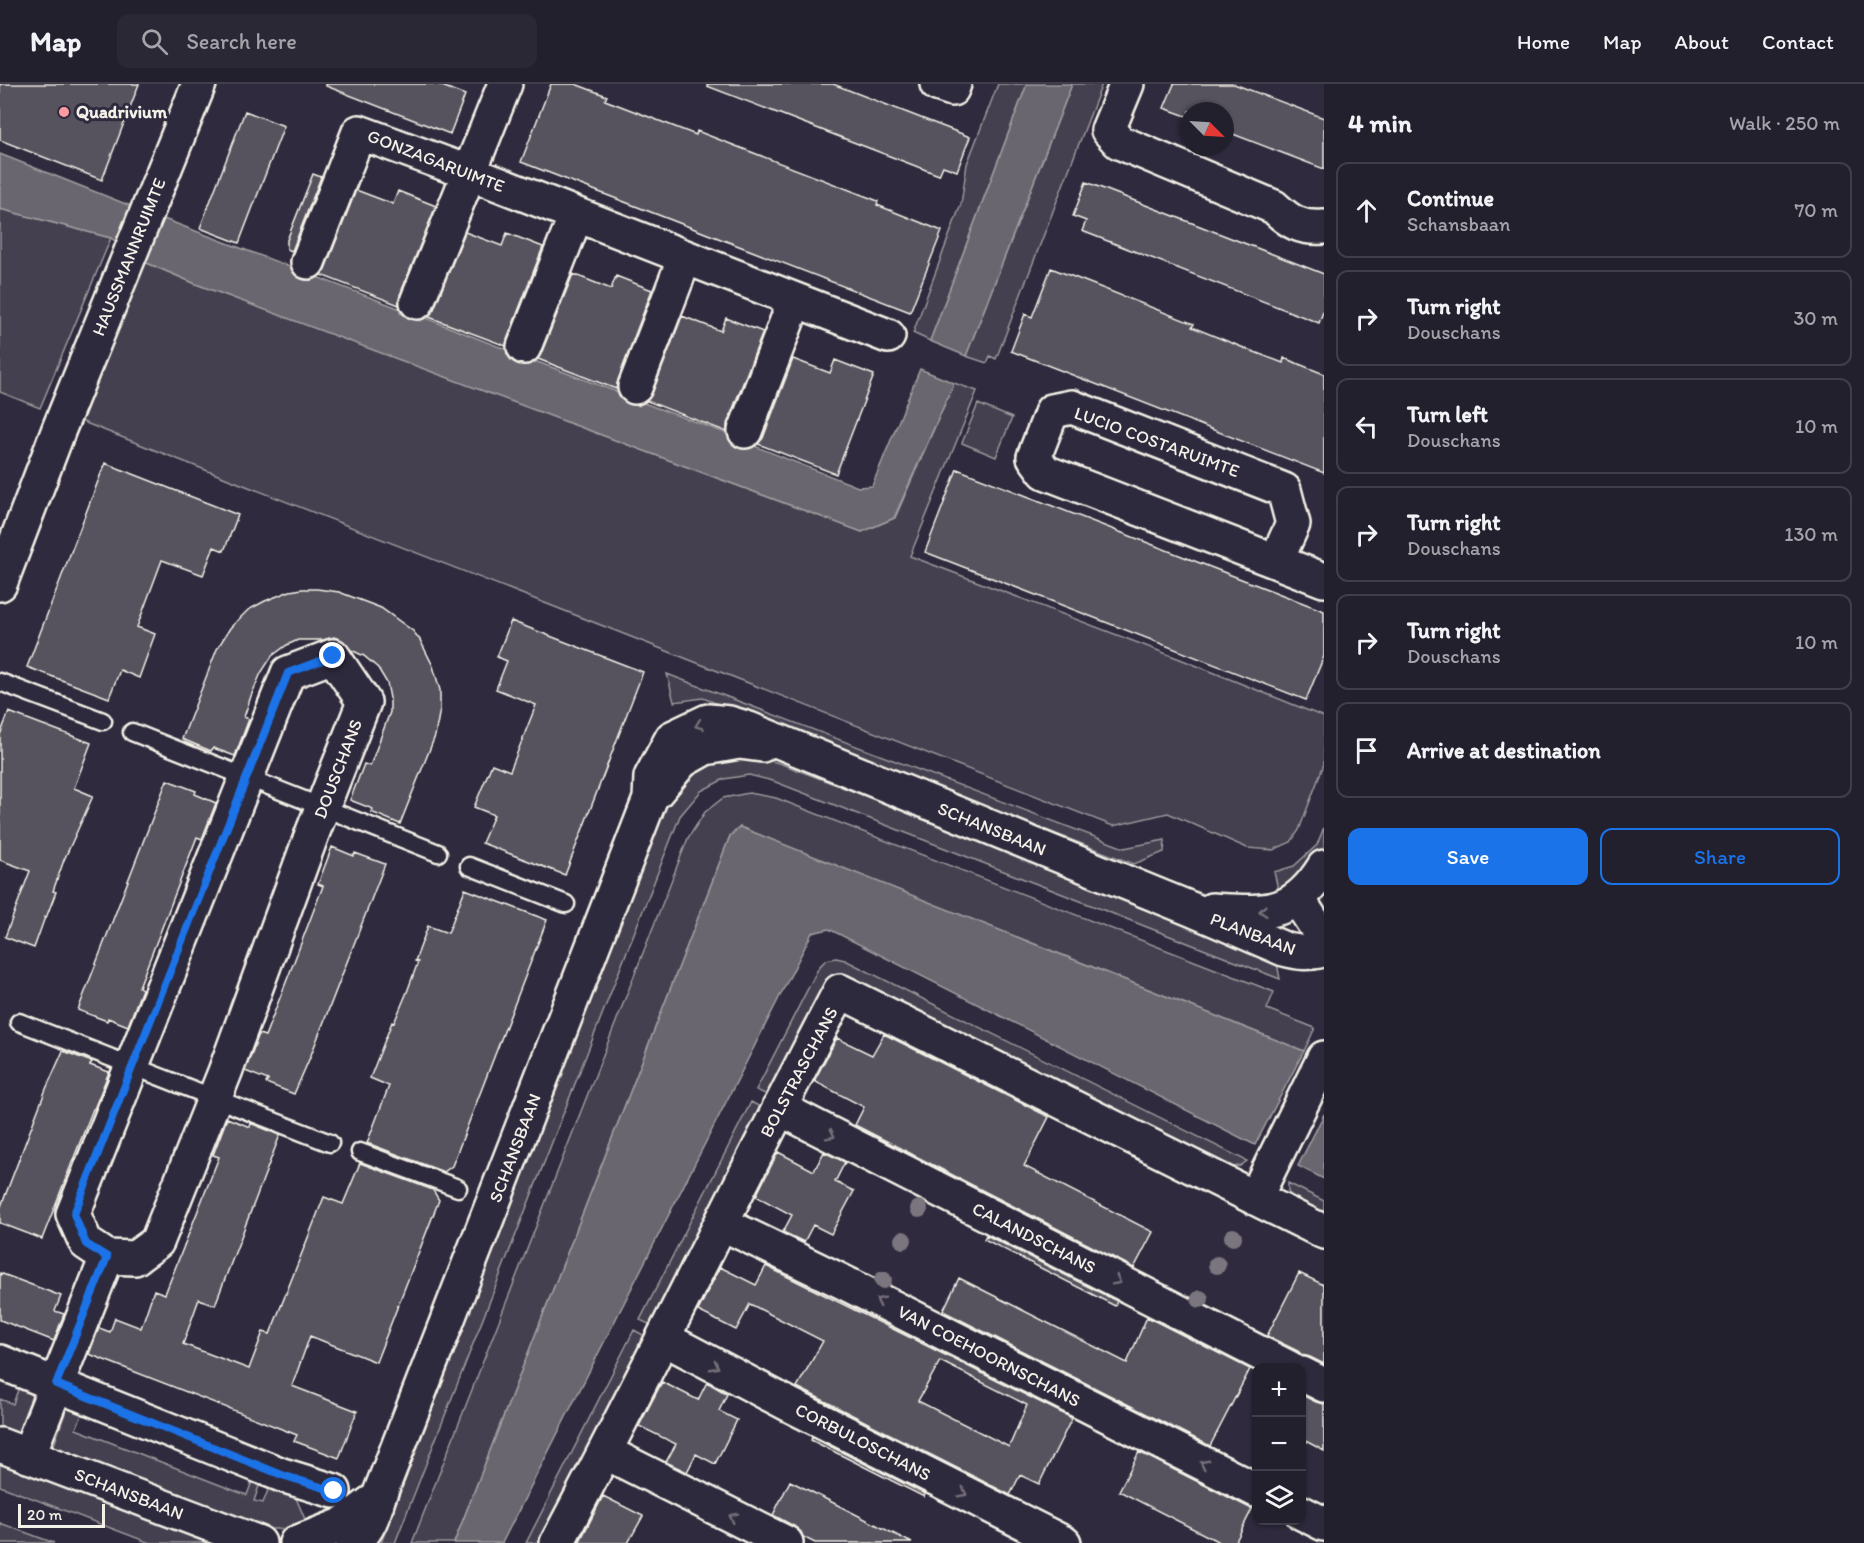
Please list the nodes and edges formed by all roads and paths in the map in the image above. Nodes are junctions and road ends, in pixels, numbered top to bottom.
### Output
1 (200, 84) edge
2 (505, 84) edge
3 (937, 84) edge
4 (954, 84) edge
5 (1127, 84) edge
6 (470, 173) junction
7 (576, 215) junction
8 (1324, 227) edge
9 (685, 257) junction
10 (308, 262) dead end
11 (795, 300) junction
12 (417, 302) dead end
13 (888, 336) dead end
14 (524, 347) dead end
15 (635, 387) dead end
16 (745, 431) dead end
17 (1276, 561) junction
18 (1324, 580) edge
19 (0, 584) edge
20 (0, 682) edge
21 (104, 721) dead end
22 (132, 732) dead end
23 (248, 777) junction
24 (323, 808) junction
25 (438, 853) dead end
26 (469, 866) dead end
27 (1324, 867) edge
28 (1298, 899) junction
29 (566, 904) dead end
30 (1191, 909) junction
31 (1324, 939) edge
32 (1324, 950) edge
33 (19, 1022) dead end
34 (1324, 1059) edge
35 (133, 1066) junction
36 (214, 1098) junction
37 (779, 1108) junction
38 (330, 1143) dead end
39 (360, 1152) dead end
40 (458, 1188) dead end
41 (1256, 1198) junction
42 (721, 1223) junction
43 (1324, 1233) edge
44 (107, 1257) junction
45 (663, 1338) junction
46 (0, 1362) edge
47 (1279, 1363) edge
48 (1306, 1376) edge
49 (56, 1384) junction
50 (1324, 1385) edge
51 (14, 1451) edge
52 (605, 1452) junction
53 (1252, 1487) edge
54 (334, 1491) dead end
55 (379, 1496) junction
56 (1306, 1515) edge
57 (1324, 1524) edge
58 (259, 1543) edge
59 (296, 1543) edge
60 (353, 1543) edge
61 (557, 1543) edge
62 (786, 1543) edge
63 (1064, 1543) edge

1 - 19 street, HAUSSMANNRUIMTE
2 - 6 street
3 - 4 street
5 - 8 street
6 - 7 street, GONZAGARUIMTE
6 - 10 street, GONZAGARUIMTE
6 - 12 street
7 - 9 street, GONZAGARUIMTE
7 - 14 street
9 - 11 street, GONZAGARUIMTE
9 - 15 street
11 - 13 street, GONZAGARUIMTE
11 - 16 street
17 - 17 street, LUCIO COSTARUIMTE
17 - 18 street, LUCIO COSTARUIMTE
20 - 21 lane
22 - 23 lane
23 - 24 lane
23 - 24 street, DOUSCHANS
23 - 35 street, DOUSCHANS
24 - 25 lane
24 - 36 street, DOUSCHANS
26 - 29 lane
27 - 28 street, PLANBAAN
28 -> 30 street, PLANBAAN
28 - 31 street
30 - 32 street, PLANBAAN
30 - 55 street, SCHANSBAAN
33 - 35 lane
34 - 41 street
35 - 36 lane
35 - 44 street, DOUSCHANS
36 - 38 lane
36 - 44 street, DOUSCHANS
37 - 41 street, BOLSTRASCHANS
37 - 42 street, BOLSTRASCHANS
37 -> 47 street, CALANDSCHANS
39 - 40 lane
41 - 43 street
42 - 45 street, BOLSTRASCHANS
53 -> 42 street, VAN COEHOORNSCHANS
44 - 49 street
45 - 52 street, BOLSTRASCHANS
45 -> 63 street, CORBULOSCHANS
46 - 49 street
48 - 50 street
49 - 51 street
49 - 54 street
51 - 58 street, SCHANSBAAN
52 - 61 street, BOLSTRASCHANS
62 -> 52 street
55 - 59 street
55 - 60 street, SCHANSBAAN
56 - 57 street

